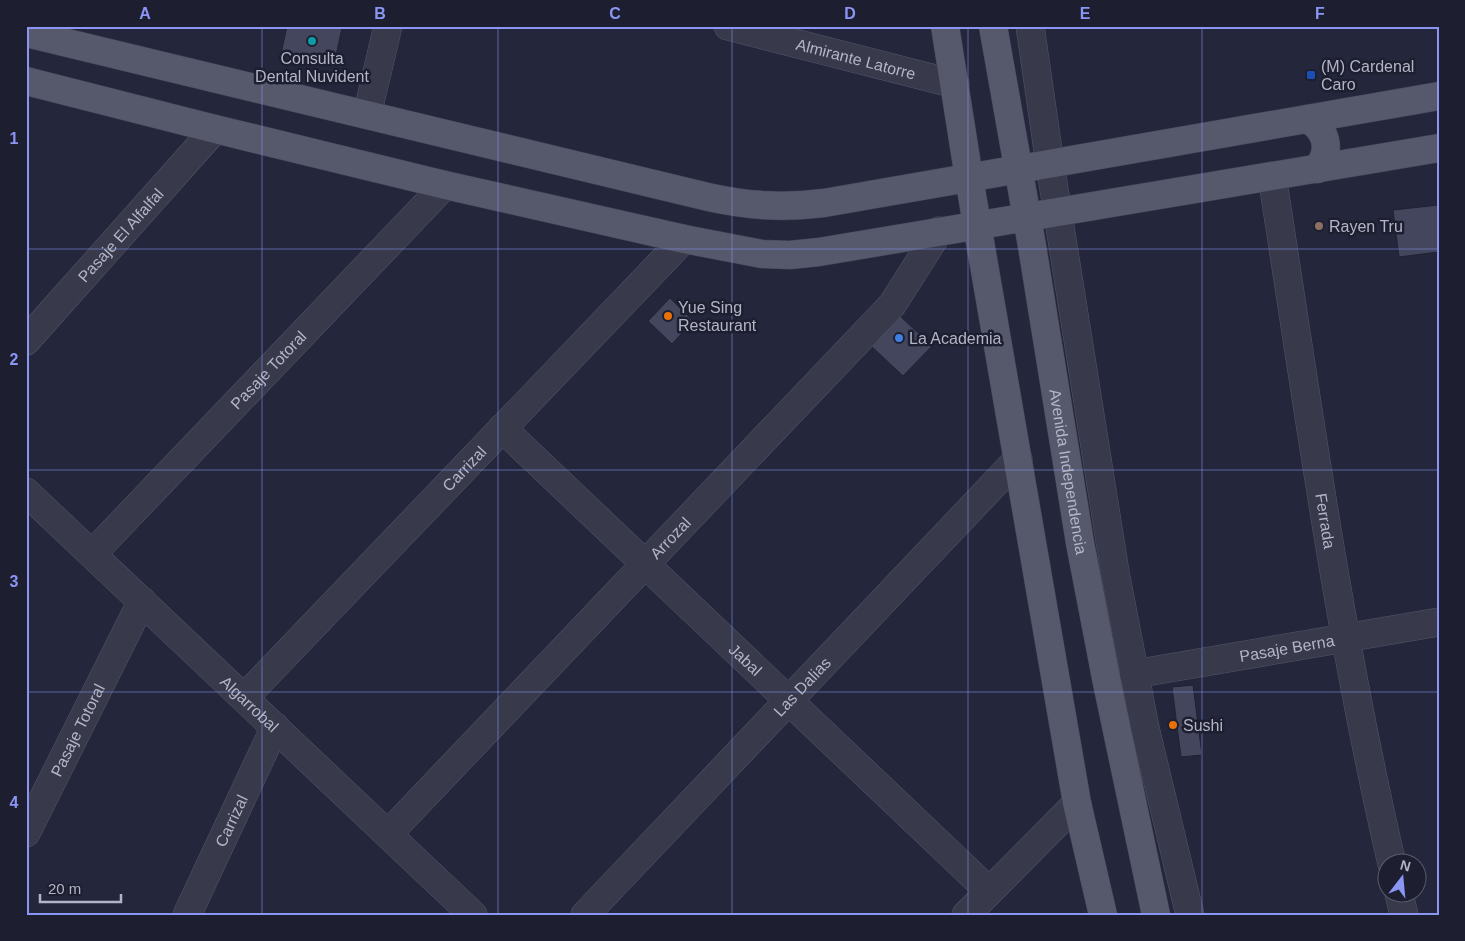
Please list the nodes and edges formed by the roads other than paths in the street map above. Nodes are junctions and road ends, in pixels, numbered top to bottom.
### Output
1 (388, 26) edge
2 (728, 26) edge
3 (945, 26) edge
4 (993, 26) edge
5 (1030, 26) edge
6 (26, 33) edge
7 (26, 81) edge
8 (955, 84) junction
9 (1439, 96) edge
10 (367, 115) junction
11 (1308, 119) junction
12 (215, 129) junction
13 (1439, 148) edge
14 (1050, 164) junction
15 (1317, 169) junction
16 (1018, 170) junction
17 (1272, 176) junction
18 (969, 178) junction
19 (445, 185) junction
20 (1058, 212) junction
21 (1027, 217) junction
22 (978, 225) junction
23 (939, 231) junction
24 (684, 239) junction
25 (26, 341) edge
26 (502, 428) junction
27 (1018, 459) junction
28 (26, 492) edge
29 (92, 554) junction
30 (645, 564) junction
31 (142, 601) junction
32 (1439, 622) edge
33 (1345, 638) junction
34 (1134, 674) junction
35 (244, 698) junction
36 (788, 701) junction
37 (275, 727) junction
38 (1077, 803) junction
39 (26, 833) edge
40 (388, 834) junction
41 (1390, 854) edge
42 (989, 892) junction
43 (187, 915) edge
44 (473, 915) edge
45 (585, 915) edge
46 (966, 915) edge
47 (1103, 915) edge
48 (1156, 915) edge
49 (1190, 915) edge

1 - 10 street
2 - 8 street, Almirante Latorre
3 - 8 main road
4 - 16 main road, Avenida Independencia
5 - 14 street, Avenida Independencia
6 - 10 main road
7 - 12 main road
8 - 18 main road
9 - 11 main road
10 - 18 main road
11 - 14 main road
11 - 15 main road
12 - 19 main road
12 - 25 street, Pasaje El Alfalfal
13 - 15 main road
14 - 16 main road
14 - 20 street, Avenida Independencia
15 - 17 main road
16 - 18 main road
16 - 21 main road, Avenida Independencia
17 - 20 main road
17 - 33 street, Ferrada
18 - 22 main road
19 - 24 main road
19 - 29 street, Pasaje Totoral
20 - 21 main road
20 - 34 street, Avenida Independencia
21 - 22 main road
21 - 48 main road, Avenida Independencia
22 - 23 main road
22 - 27 main road
23 - 24 main road
23 - 30 street, Arrozal
24 - 26 street, Carrizal
26 - 30 street, Jabal
26 - 35 street, Carrizal
27 - 36 street, Las Dalias
27 - 38 main road
28 - 29 street, Algarrobal
29 - 31 street, Algarrobal
30 - 36 street, Jabal
30 - 40 street, Arrozal
31 - 35 street, Algarrobal
31 - 39 street, Pasaje Totoral
32 - 33 street, Pasaje Berna
33 - 34 street, Pasaje Berna
33 - 41 street, Ferrada
34 - 49 street, Avenida Independencia
35 - 37 street, Algarrobal
36 - 42 street, Jabal
36 - 45 street, Las Dalias
37 - 40 street, Algarrobal
37 - 43 street, Carrizal
38 - 42 street
38 - 47 main road
40 - 44 street, Algarrobal
42 - 46 street

